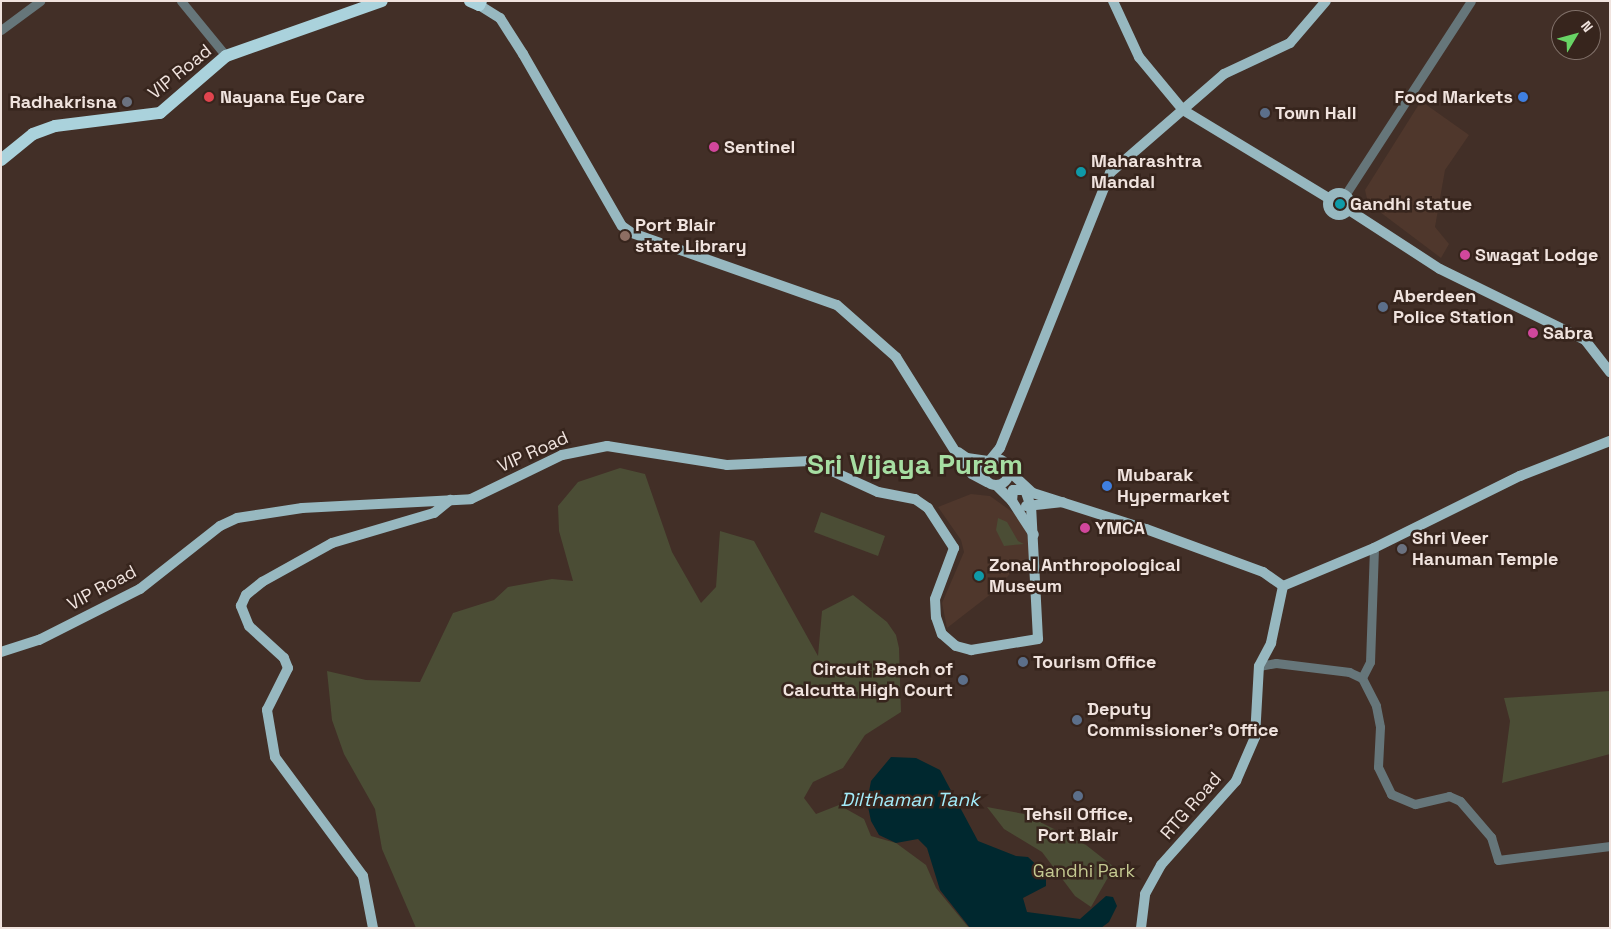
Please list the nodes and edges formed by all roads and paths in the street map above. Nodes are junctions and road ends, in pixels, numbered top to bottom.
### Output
1 (40, 1) edge
2 (181, 1) edge
3 (382, 1) edge
4 (1113, 1) edge
5 (1326, 1) edge
6 (1471, 1) edge
7 (477, 2) edge
8 (1, 30) edge
9 (226, 56) junction
10 (1183, 110) junction
11 (1, 160) edge
12 (1345, 195) junction
13 (1330, 199) junction
14 (1349, 210) junction
15 (1610, 372) edge
16 (1005, 436) junction
17 (1609, 440) edge
18 (955, 450) junction
19 (990, 460) junction
20 (1009, 469) junction
21 (991, 484) junction
22 (1025, 490) junction
23 (450, 500) junction
24 (1012, 501) junction
25 (1064, 502) junction
26 (1031, 507) junction
27 (1035, 538) junction
28 (1374, 548) junction
29 (1283, 586) junction
30 (1, 652) edge
31 (1259, 666) junction
32 (1362, 678) junction
33 (1610, 846) edge
34 (373, 928) edge
35 (1141, 928) edge

1 - 8 street
2 - 9 street
3 - 9 highway, VIP Road
4 - 10 main road
5 - 10 main road
6 - 12 street
7 - 18 main road
9 - 11 highway, VIP Road
10 - 13 main road
10 - 16 main road
12 - 13 main road
12 - 14 main road
13 - 14 main road
14 - 15 main road
16 - 19 main road
16 - 20 main road
17 - 28 main road
18 - 19 main road
18 - 21 main road
19 - 20 main road
19 - 21 main road
20 - 21 main road
20 - 22 main road
21 - 24 main road
22 - 24 main road
22 - 25 main road
22 - 26 main road
23 - 27 main road, VIP Road
23 - 30 main road, VIP Road
23 - 34 main road
24 - 26 main road
24 - 27 main road
25 - 26 main road
25 - 29 main road
26 - 27 main road
28 - 29 main road
28 - 32 street
29 - 31 main road, RTG Road
31 - 32 street
31 - 35 main road, RTG Road
32 - 33 street

